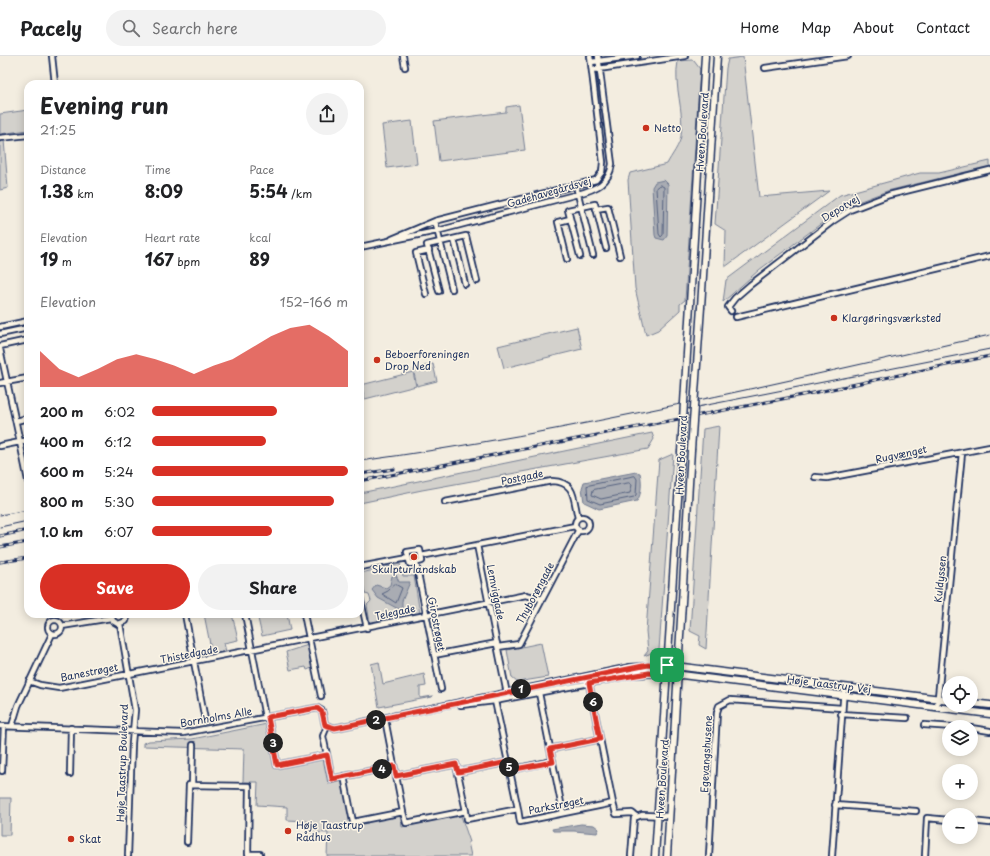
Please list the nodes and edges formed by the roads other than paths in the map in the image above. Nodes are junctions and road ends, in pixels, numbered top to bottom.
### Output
1 (52, 56) edge
2 (403, 56) edge
3 (590, 56) edge
4 (637, 56) edge
5 (684, 56) edge
6 (705, 56) edge
7 (717, 56) edge
8 (844, 56) edge
9 (598, 59) edge
10 (591, 62) junction
11 (405, 67) dead end
12 (765, 68) dead end
13 (600, 69) junction
14 (592, 70) junction
15 (55, 80) edge
16 (24, 135) edge
17 (0, 138) edge
18 (990, 170) edge
19 (576, 186) junction
20 (578, 194) junction
21 (581, 207) junction
22 (596, 209) junction
23 (570, 219) junction
24 (436, 222) junction
25 (437, 231) junction
26 (454, 238) junction
27 (440, 242) junction
28 (377, 244) junction
29 (364, 246) edge
30 (606, 248) dead end
31 (429, 250) junction
32 (593, 255) dead end
33 (580, 256) dead end
34 (620, 256) dead end
35 (990, 256) edge
36 (567, 259) dead end
37 (477, 281) dead end
38 (465, 284) dead end
39 (452, 289) dead end
40 (439, 291) dead end
41 (426, 294) dead end
42 (731, 311) dead end
43 (736, 317) dead end
44 (24, 322) edge
45 (0, 328) edge
46 (24, 329) edge
47 (0, 334) edge
48 (24, 341) edge
49 (0, 348) edge
50 (24, 379) edge
51 (8, 382) junction
52 (0, 383) edge
53 (24, 419) edge
54 (16, 420) junction
55 (24, 441) edge
56 (20, 442) junction
57 (0, 446) edge
58 (990, 447) edge
59 (962, 453) junction
60 (24, 462) edge
61 (815, 478) dead end
62 (445, 502) dead end
63 (578, 518) junction
64 (575, 526) junction
65 (578, 531) junction
66 (477, 545) junction
67 (421, 556) junction
68 (408, 558) junction
69 (416, 563) junction
70 (364, 566) edge
71 (542, 599) junction
72 (489, 603) junction
73 (364, 615) edge
74 (426, 615) junction
75 (101, 618) edge
76 (112, 618) edge
77 (127, 618) edge
78 (186, 618) edge
79 (246, 618) edge
80 (305, 618) edge
81 (120, 624) junction
82 (62, 626) junction
83 (367, 628) junction
84 (52, 634) junction
85 (309, 640) junction
86 (497, 645) junction
87 (252, 651) junction
88 (434, 655) junction
89 (194, 662) junction
90 (667, 665) junction
91 (679, 666) junction
92 (666, 673) junction
93 (130, 674) junction
94 (678, 675) junction
95 (29, 681) junction
96 (589, 683) junction
97 (844, 688) junction
98 (441, 689) dead end
99 (507, 692) junction
100 (539, 693) junction
101 (321, 696) dead end
102 (843, 696) junction
103 (508, 698) junction
104 (937, 698) junction
105 (942, 699) edge
106 (495, 701) junction
107 (978, 704) edge
108 (990, 705) edge
109 (445, 706) junction
110 (936, 707) junction
111 (842, 708) junction
112 (842, 714) junction
113 (990, 714) edge
114 (266, 717) junction
115 (385, 718) junction
116 (907, 718) dead end
117 (206, 720) dead end
118 (924, 725) dead end
119 (2, 726) edge
120 (12, 726) junction
121 (327, 726) junction
122 (942, 726) edge
123 (71, 728) junction
124 (978, 729) edge
125 (990, 731) edge
126 (133, 732) junction
127 (600, 739) junction
128 (193, 745) dead end
129 (550, 749) junction
130 (327, 755) junction
131 (508, 762) junction
132 (553, 762) junction
133 (394, 766) junction
134 (510, 770) junction
135 (2, 771) dead end
136 (458, 772) junction
137 (70, 774) dead end
138 (344, 776) junction
139 (396, 776) junction
140 (192, 785) junction
141 (613, 803) junction
142 (835, 805) junction
143 (518, 809) junction
144 (466, 811) junction
145 (916, 811) dead end
146 (403, 812) junction
147 (563, 813) junction
148 (657, 815) junction
149 (636, 816) junction
150 (669, 816) junction
151 (942, 819) edge
152 (978, 822) edge
153 (990, 823) edge
154 (187, 842) dead end
155 (128, 856) edge
156 (260, 856) edge
157 (631, 856) edge
158 (655, 856) edge
159 (667, 856) edge
160 (709, 856) edge
161 (832, 856) edge
162 (924, 856) edge

1 - 15 street
2 - 11 street
3 - 10 street, Gadehavegårdsvej
4 - 9 street
5 - 13 street
6 - 90 street, Hveen Boulevard, bridge
7 - 91 street, Hveen Boulevard, bridge
8 - 12 street
9 - 10 street
9 - 13 street, Gadehavegårdsvej
10 - 14 street, Gadehavegårdsvej
13 - 14 street
13 - 20 street, Gadehavegårdsvej
14 - 19 street, Gadehavegårdsvej
16 - 17 street
18 - 42 street, Depotvej
19 - 20 street
19 - 24 street, Gadehavegårdsvej
20 - 21 street
20 - 25 street, Gadehavegårdsvej
21 - 22 street
21 - 23 street
21 - 32 street
22 - 30 street
22 - 34 street
23 - 33 street
23 - 36 street
24 - 25 street
24 - 28 street, Gadehavegårdsvej
25 - 27 street
25 - 28 street, Gadehavegårdsvej
26 - 27 street
26 - 37 street
26 - 38 street
27 - 31 street
27 - 39 street
28 - 29 street, Gadehavegårdsvej
31 - 40 street
31 - 41 street
35 - 43 street
44 - 45 street
46 - 47 street
48 - 49 street
49 - 51 street
50 - 51 street
51 - 52 street
51 - 54 street
53 - 54 street
54 - 56 street
55 - 56 street
56 - 57 street
56 - 60 street
58 - 59 street, Rugvænget
59 - 61 street, Rugvænget
59 - 104 street, Kuldyssen
62 - 63 street, Postgade
63 - 64 street
63 - 65 street
64 - 65 street
64 - 66 street
65 - 71 street, Thyborøngade
66 - 67 street
66 - 72 street, Lemviggade
67 - 68 street
67 - 69 street
68 - 69 street
68 - 70 street
69 - 74 street, Girostrøget
71 - 72 street, Telegade
71 - 86 street, Thyborøngade
72 - 74 street, Telegade
72 - 86 street, Lemviggade
73 - 83 street
74 - 83 street, Telegade
74 - 88 street, Girostrøget
75 - 82 street
76 - 81 street
77 - 81 street
78 - 89 street
79 - 87 street
80 - 85 street
81 - 93 street, Høje Taastrup Boulevard
82 - 84 street
82 - 84 street
83 - 85 street, Telegade
84 - 95 street
85 - 87 street, Telegade
85 - 101 street
86 - 88 street
86 - 99 street, Lemviggade
87 - 89 street, Thistedgade
87 - 114 street
88 - 98 street, Girostrøget
89 - 93 street, Thistedgade
89 - 117 street
90 - 91 street, Høje Taastrup Vej
90 - 92 street, Hveen Boulevard
90 - 99 street
91 - 94 street, Hveen Boulevard
91 - 97 street, Høje Taastrup Vej
92 - 94 street, Høje Taastrup Vej
92 - 96 street
92 - 148 street, Hveen Boulevard
93 - 95 street, Banestrøget
93 - 126 street, Høje Taastrup Boulevard
94 - 102 street, Høje Taastrup Vej
94 - 150 street, Hveen Boulevard
95 - 120 street
96 - 100 street
96 - 127 street
97 - 102 street
97 - 104 street, Høje Taastrup Vej
99 - 103 street, Lemviggade
99 - 109 street
100 - 103 street
100 - 129 street
102 - 110 street, Høje Taastrup Vej
102 - 111 street
103 - 106 street
104 - 105 street, Høje Taastrup Vej
104 - 110 street, Kuldyssen
106 - 109 street
106 - 131 street
107 - 108 street
109 - 115 street
110 - 113 street, Høje Taastrup Vej
111 - 112 street
111 - 160 street, Egevangshusene
112 - 116 street
112 - 142 street
114 - 121 street, Bornholms Alle
114 - 126 street, Bornholms Alle
114 - 130 street
115 - 121 street
115 - 133 street
118 - 122 street
119 - 120 street, Bornholms Alle
119 - 135 street
120 - 123 street, Bornholms Alle
121 - 130 street
123 - 126 street, Bornholms Alle
123 - 137 street
124 - 125 street
126 - 155 street, Høje Taastrup Boulevard
127 - 129 street
127 - 141 street
128 - 140 street
129 - 132 street
130 - 138 street
131 - 134 street
131 - 136 street
132 - 134 street
132 - 147 street
133 - 138 street
133 - 139 street
134 - 143 street
136 - 139 street
136 - 144 street
138 - 146 street
139 - 146 street
140 - 154 street
140 - 156 street
141 - 147 street, Parkstrøget
141 - 149 street
142 - 145 street
142 - 161 street
143 - 144 street, Parkstrøget
143 - 147 street, Parkstrøget
144 - 146 street
148 - 149 street
148 - 150 street
148 - 158 street, Hveen Boulevard
149 - 157 street
150 - 159 street, Hveen Boulevard
151 - 162 street
152 - 153 street

